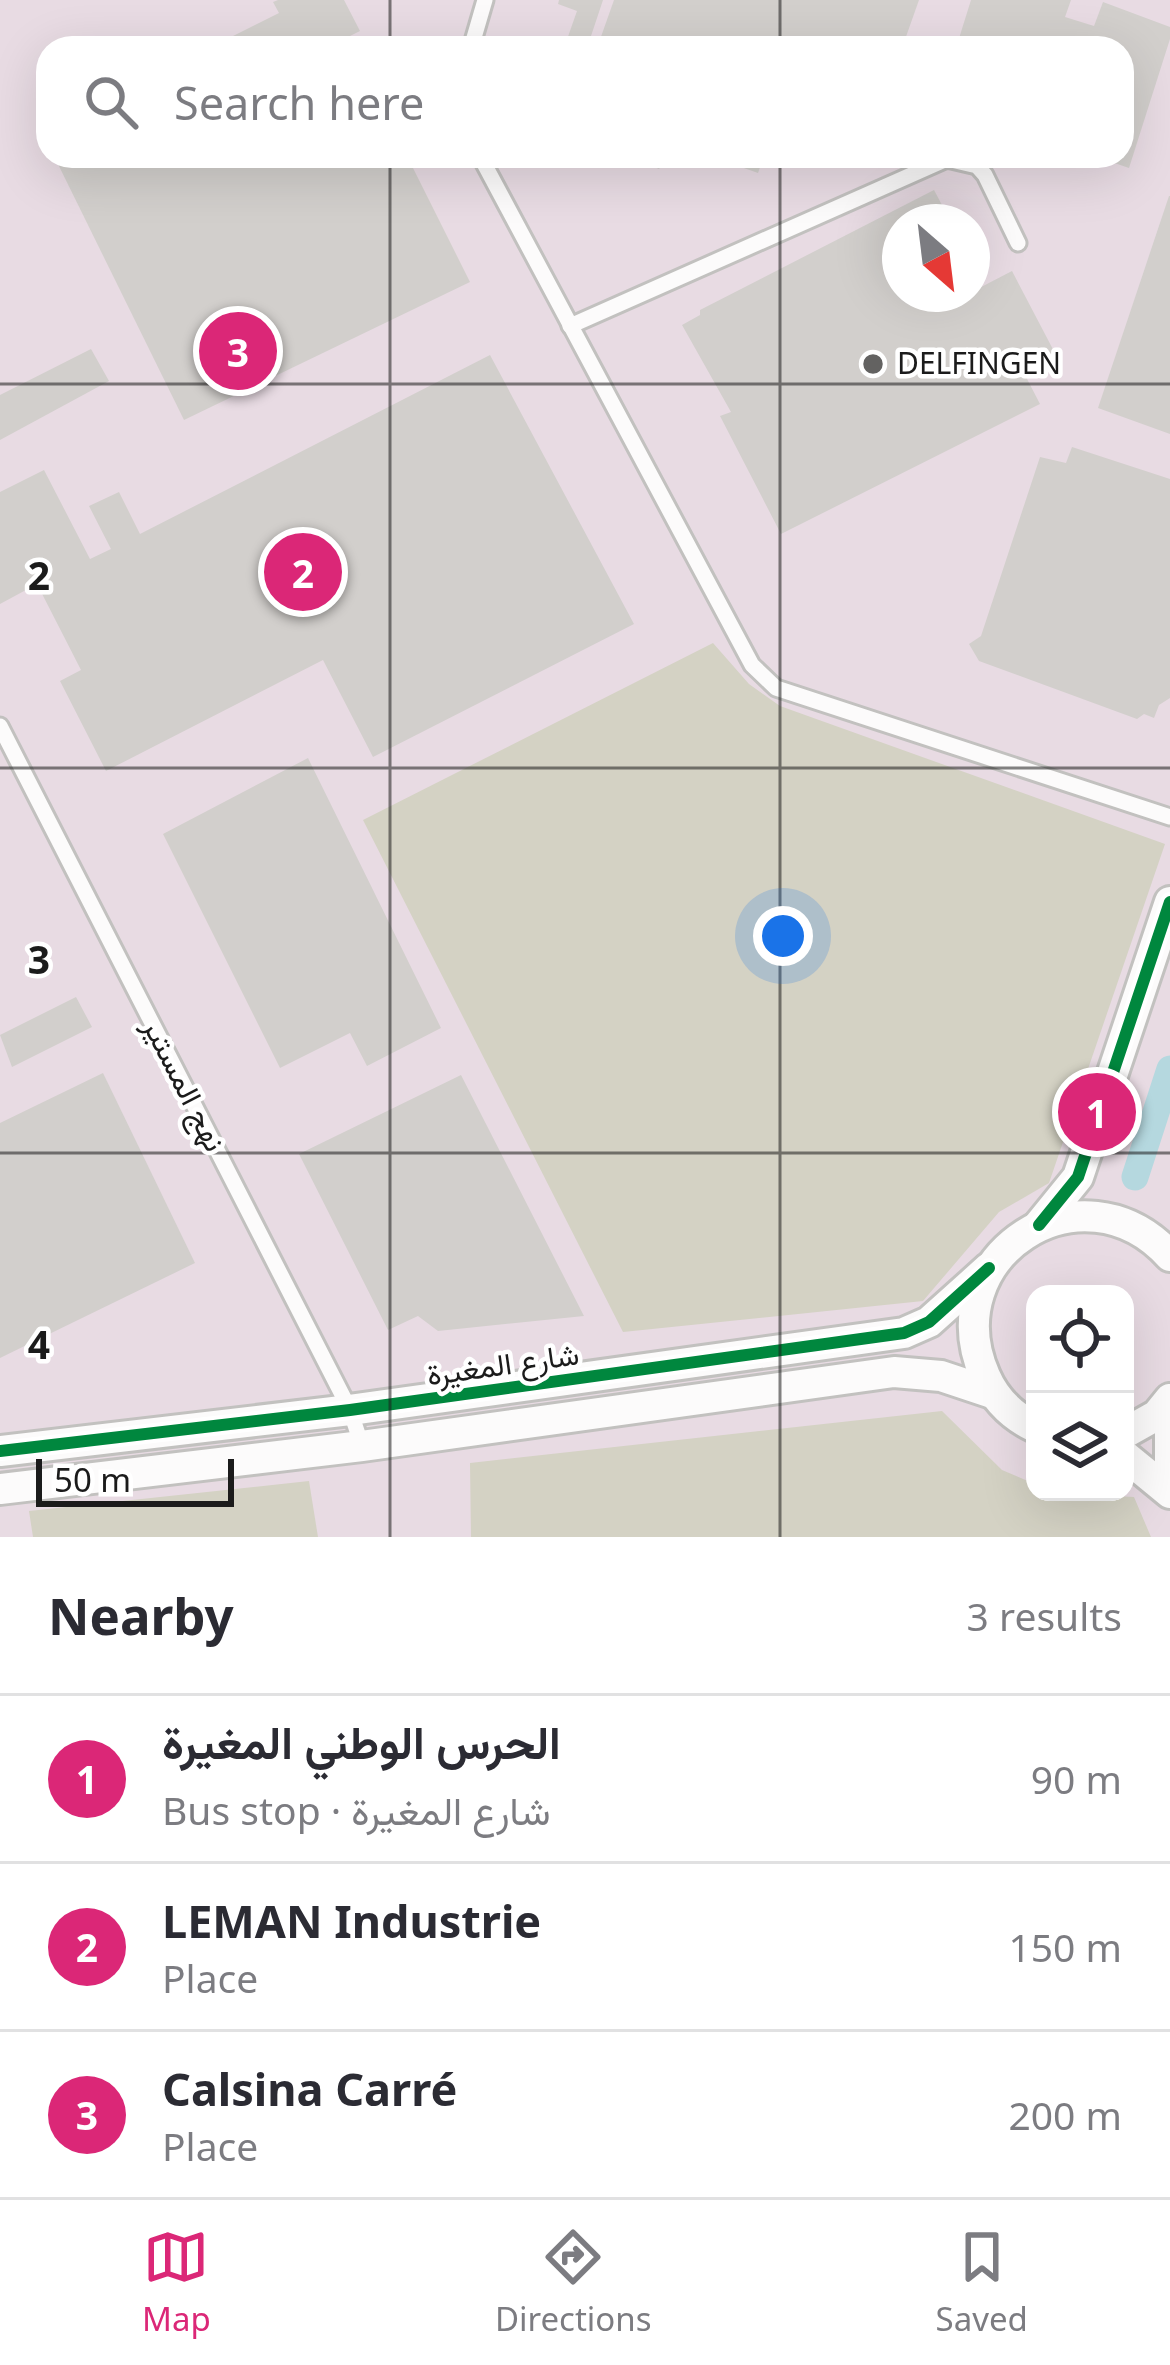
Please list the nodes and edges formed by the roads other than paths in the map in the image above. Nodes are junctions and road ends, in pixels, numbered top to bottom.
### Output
1 (485, 0) edge
2 (474, 36) edge
3 (486, 168) edge
4 (927, 168) edge
5 (979, 168) edge
6 (1018, 243) dead end
7 (570, 326) junction
8 (0, 726) edge
9 (1170, 817) edge
10 (1170, 902) edge
11 (1039, 1225) junction
12 (1170, 1256) edge
13 (989, 1268) junction
14 (992, 1393) junction
15 (1170, 1400) edge
16 (350, 1410) junction
17 (1026, 1423) edge
18 (1134, 1427) edge
19 (1170, 1430) edge
20 (362, 1446) junction
21 (0, 1451) edge
22 (1134, 1463) edge
23 (1170, 1469) edge
24 (0, 1489) edge
25 (1170, 1493) edge

1 - 2 lane
3 - 7 lane
4 - 7 lane
5 - 6 lane
7 - 9 lane
8 - 16 lane, نهج المستير
10 - 11 street, شارع المغيرة
11 - 12 street
11 - 13 street, شارع المغيرة
13 - 14 street
13 - 16 street, شارع المغيرة
14 - 17 street
14 - 20 street, شارع المغيرة
15 - 18 street
16 - 20 lane, نهج المستير
16 - 21 street, شارع المغيرة
19 - 23 street
20 - 24 street, شارع المغيرة
22 - 25 street

